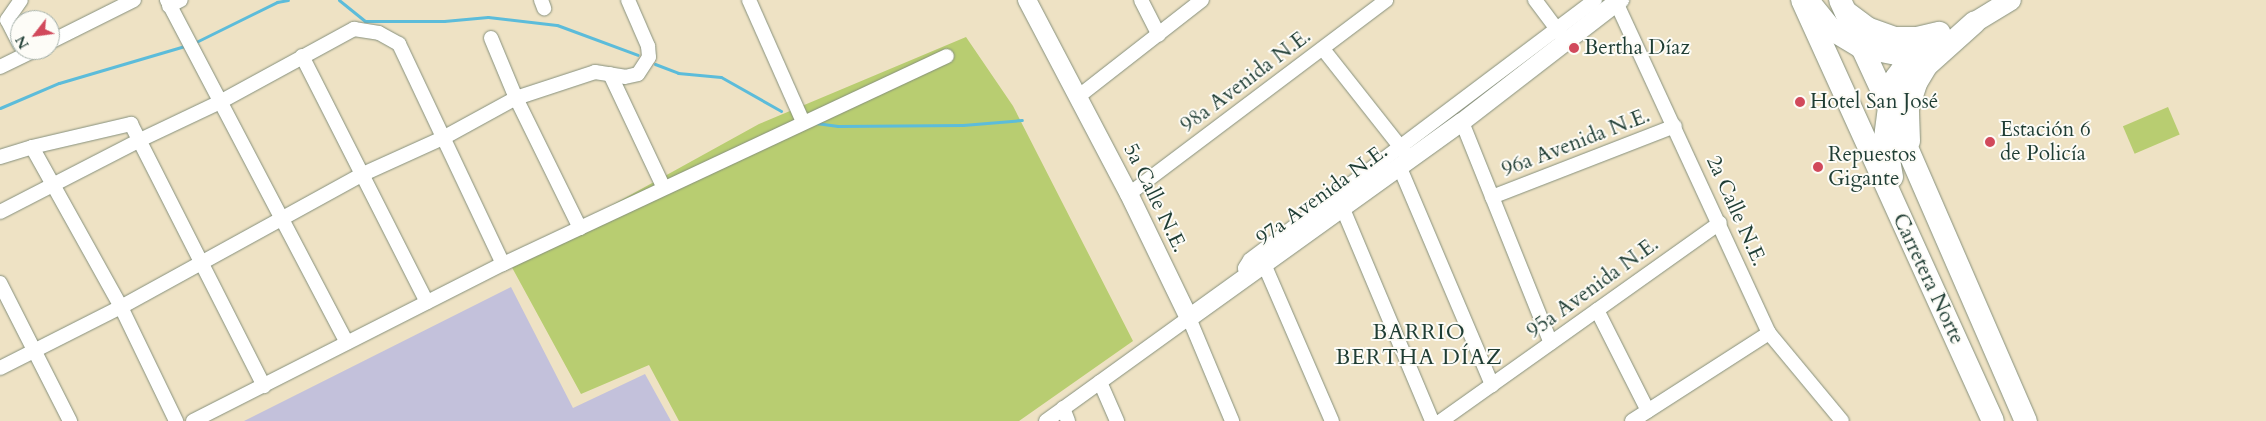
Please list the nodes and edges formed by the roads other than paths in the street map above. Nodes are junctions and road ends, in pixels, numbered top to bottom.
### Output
1 (134, 0) edge
2 (628, 0) edge
3 (749, 0) edge
4 (1027, 0) edge
5 (1141, 0) edge
6 (1202, 0) edge
7 (1386, 0) edge
8 (1536, 0) edge
9 (1595, 0) edge
10 (1802, 0) edge
11 (1809, 0) edge
12 (2011, 0) edge
13 (1617, 1) edge
14 (172, 2) edge
15 (1839, 4) edge
16 (1975, 22) joint
17 (1561, 34) junction
18 (1159, 35) junction
19 (60, 37) edge
20 (491, 38) dead end
21 (1942, 40) junction
22 (1861, 47) junction
23 (1323, 48) junction
24 (1915, 54) junction
25 (302, 56) junction
26 (946, 56) dead end
27 (11, 60) edge
28 (0, 67) edge
29 (610, 74) junction
30 (1078, 96) junction
31 (516, 98) junction
32 (220, 102) junction
33 (1888, 104) junction
34 (803, 122) junction
35 (1462, 122) junction
36 (1675, 126) junction
37 (443, 138) junction
38 (140, 140) junction
39 (32, 147) junction
40 (0, 157) edge
41 (1910, 157) junction
42 (1403, 158) junction
43 (361, 175) junction
44 (53, 184) junction
45 (664, 188) junction
46 (1129, 194) junction
47 (1492, 197) junction
48 (1343, 209) junction
49 (0, 212) edge
50 (282, 219) junction
51 (1720, 223) junction
52 (580, 228) junction
53 (1905, 229) junction
54 (200, 262) junction
55 (503, 264) junction
56 (1264, 264) junction
57 (1248, 276) junction
58 (0, 283) edge
59 (427, 302) junction
60 (121, 308) junction
61 (1597, 310) junction
62 (1189, 318) junction
63 (1769, 332) junction
64 (346, 343) junction
65 (1551, 343) junction
66 (35, 350) junction
67 (0, 368) edge
68 (1100, 382) junction
69 (1492, 385) junction
70 (264, 386) junction
71 (1648, 410) junction
72 (1066, 415) edge
73 (1837, 419) edge
74 (70, 421) edge
75 (176, 421) edge
76 (193, 421) edge
77 (1046, 421) edge
78 (1118, 421) edge
79 (1232, 421) edge
80 (1332, 421) edge
81 (1432, 421) edge
82 (1441, 421) edge
83 (1632, 421) edge
84 (1993, 421) edge
85 (2026, 421) edge

1 - 19 street
2 - 29 street
3 - 34 street
4 - 30 street, 5a Calle N.E.
5 - 18 street
6 - 18 street
7 - 23 street, 98a Avenida N.E.
8 - 17 street
9 - 17 street
10 - 53 highway, Carretera Norte
11 - 22 highway
12 - 16 main road
13 - 17 street, 97a Avenida N.E.
13 - 36 street, 2a Calle N.E.
14 - 32 street
15 - 21 highway
15 - 22 highway, Carretera Norte
16 - 21 highway
17 - 35 street, 97a Avenida N.E.
17 - 42 street
18 - 30 street
20 - 31 street
21 - 24 highway
21 - 41 highway
22 - 24 highway
22 - 33 highway, Carretera Norte
23 - 42 street
23 - 46 street, 98a Avenida N.E.
24 - 33 highway
25 - 32 street
25 - 37 street
25 - 43 street
26 - 34 street
27 - 28 street
29 - 31 street
29 - 45 street
30 - 46 street, 5a Calle N.E.
31 - 37 street
31 - 52 street
32 - 38 street
32 - 50 street
33 - 41 highway, Carretera Norte
33 - 53 highway
34 - 45 street
35 - 42 street, 97a Avenida N.E.
35 - 47 street
36 - 47 street, 96a Avenida N.E.
36 - 51 street, 2a Calle N.E.
37 - 43 street
37 - 55 street
38 - 39 street
38 - 44 street
38 - 54 street
39 - 40 street
39 - 44 street
41 - 85 highway, Carretera Norte
42 - 48 street, 97a Avenida N.E.
42 - 57 street
42 - 69 street
43 - 50 street
43 - 59 street
44 - 49 street
44 - 60 street
45 - 52 street
46 - 62 street, 5a Calle N.E.
47 - 65 street
48 - 56 street, 97a Avenida N.E.
48 - 81 street
50 - 54 street
50 - 64 street
51 - 61 street, 95a Avenida N.E.
51 - 63 street, 2a Calle N.E.
52 - 55 street
53 - 84 highway, Carretera Norte
54 - 60 street
54 - 70 street
55 - 59 street
56 - 57 street, 97a Avenida N.E.
56 - 80 street
57 - 62 street, 97a Avenida N.E.
58 - 66 street
59 - 64 street
60 - 66 street
60 - 75 street
61 - 65 street, 95a Avenida N.E.
61 - 71 street
62 - 68 street, 97a Avenida N.E.
62 - 79 street, 5a Calle N.E.
63 - 71 street
63 - 73 street, 2a Calle N.E.
64 - 70 street
65 - 69 street, 95a Avenida N.E.
66 - 67 street
66 - 74 street
68 - 72 street, 97a Avenida N.E.
68 - 78 street
69 - 82 street, 95a Avenida N.E.
70 - 76 street
71 - 83 street
72 - 77 street, 97a Avenida N.E.

